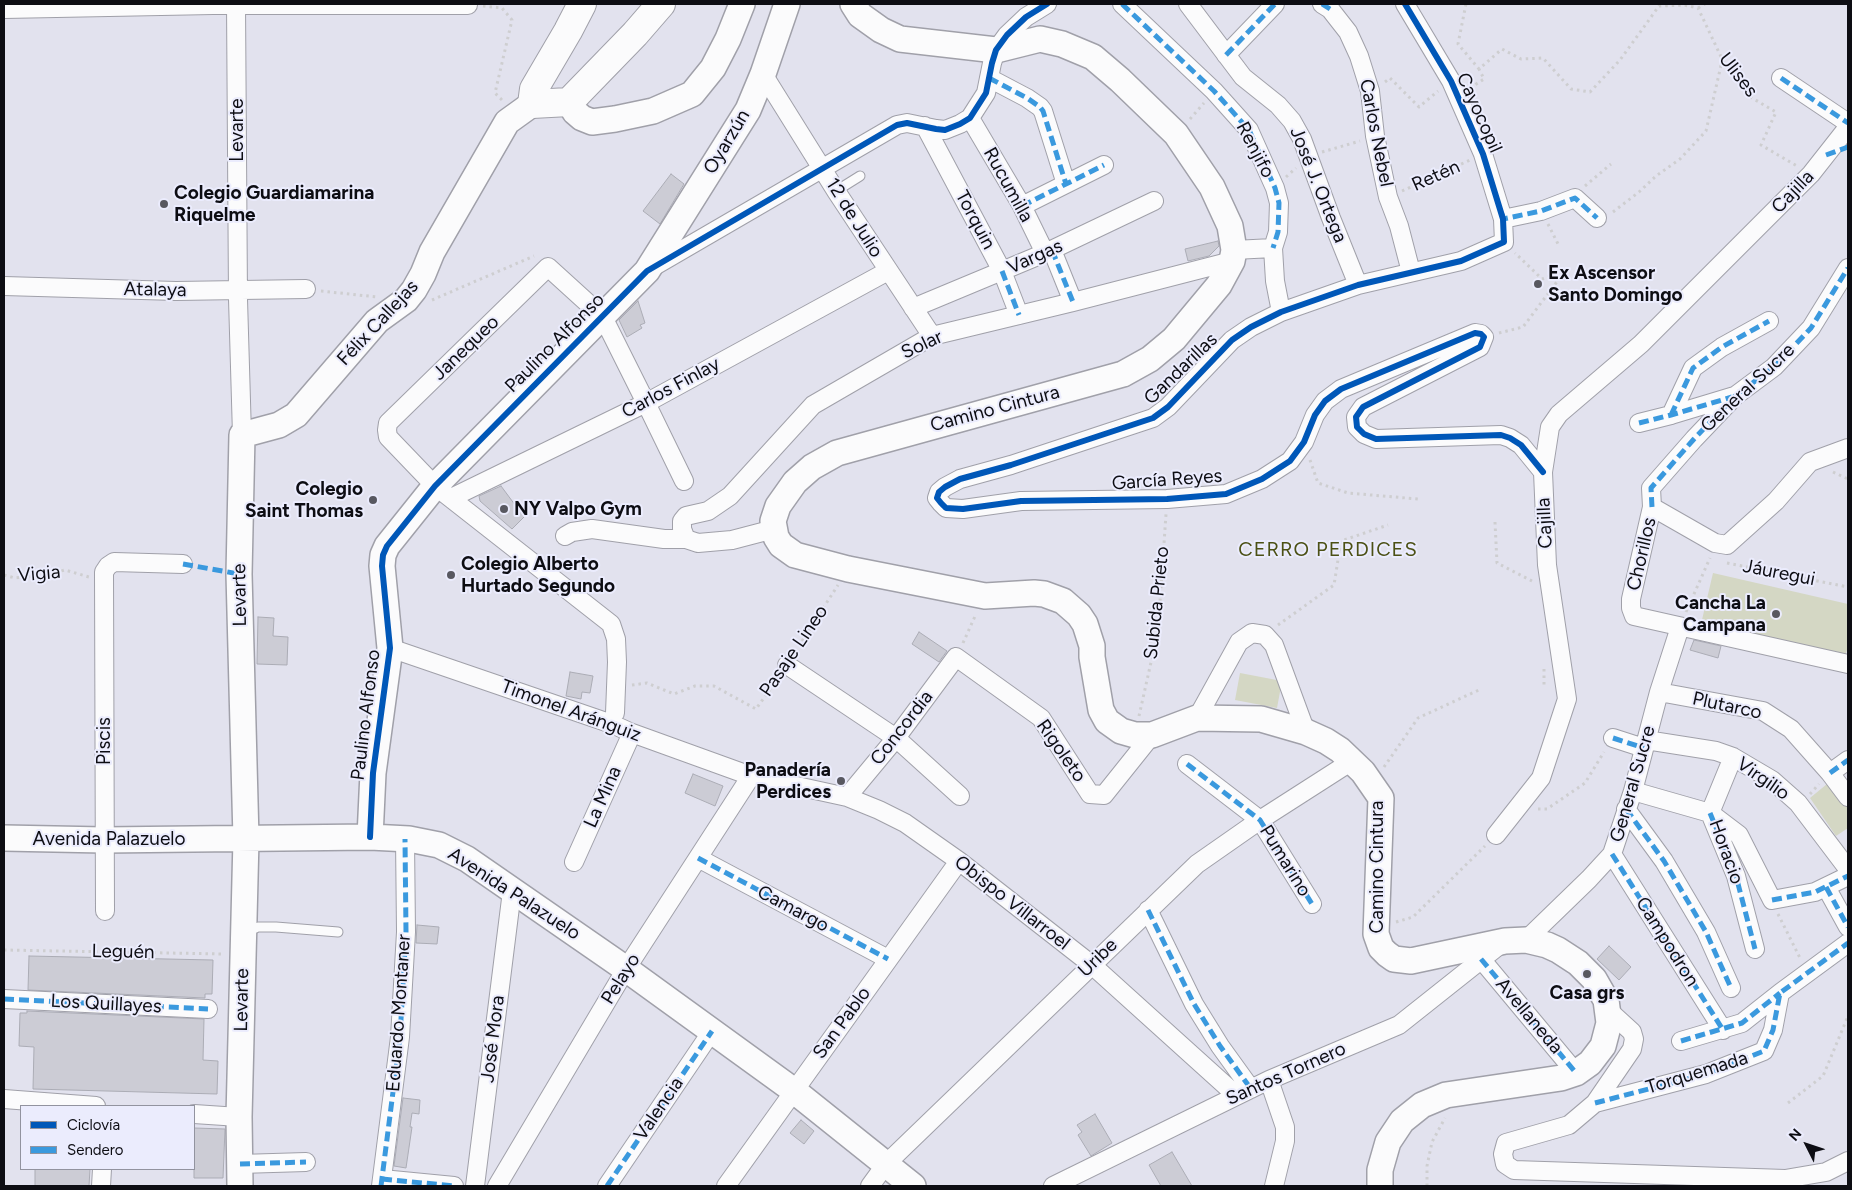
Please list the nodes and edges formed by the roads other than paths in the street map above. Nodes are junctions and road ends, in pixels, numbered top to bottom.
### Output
1 (236, 4) edge
2 (582, 4) edge
3 (661, 4) edge
4 (742, 4) edge
5 (787, 4) edge
6 (852, 4) edge
7 (1047, 4) edge
8 (1122, 4) edge
9 (1188, 4) edge
10 (1275, 4) edge
11 (1405, 4) edge
12 (468, 5) edge
13 (1329, 6) edge
14 (4, 8) edge
15 (996, 50) junction
16 (1226, 55) junction
17 (763, 74) junction
18 (989, 78) junction
19 (1780, 78) dead end
20 (569, 102) junction
21 (532, 104) junction
22 (970, 118) junction
23 (1848, 123) edge
24 (925, 126) junction
25 (1848, 127) edge
26 (1848, 147) edge
27 (1826, 156) junction
28 (1104, 165) dead end
29 (822, 168) junction
30 (860, 176) dead end
31 (1066, 184) junction
32 (836, 190) junction
33 (1154, 200) dead end
34 (1022, 206) junction
35 (1597, 218) road end
36 (1504, 219) junction
37 (1504, 242) joint
38 (1273, 248) junction
39 (1048, 252) junction
40 (1233, 255) junction
41 (1848, 268) edge
42 (647, 271) junction
43 (888, 271) junction
44 (1002, 271) junction
45 (1411, 272) junction
46 (1358, 285) junction
47 (4, 286) edge
48 (306, 289) dead end
49 (238, 290) junction
50 (1073, 302) junction
51 (913, 308) junction
52 (1281, 312) junction
53 (1019, 315) junction
54 (602, 317) junction
55 (1769, 322) dead end
56 (932, 336) junction
57 (1735, 396) junction
58 (646, 403) junction
59 (1671, 415) junction
60 (1638, 422) dead end
61 (242, 435) junction
62 (1848, 448) edge
63 (1543, 472) junction
64 (684, 481) dead end
65 (443, 492) junction
66 (937, 498) joint
67 (1652, 507) junction
68 (774, 529) junction
69 (565, 536) dead end
70 (686, 539) junction
71 (183, 564) dead end
72 (1680, 626) junction
73 (390, 648) junction
74 (956, 657) joint
75 (1848, 664) edge
76 (786, 665) road end
77 (1659, 692) junction
78 (615, 713) dead end
79 (1197, 718) junction
80 (1306, 732) junction
81 (632, 733) junction
82 (1143, 735) junction
83 (896, 738) junction
84 (1613, 738) road end
85 (1645, 744) junction
86 (1734, 757) junction
87 (1848, 760) edge
88 (1352, 761) junction
89 (1187, 764) dead end
90 (1830, 773) junction
91 (751, 776) junction
92 (1633, 791) junction
93 (960, 796) dead end
94 (1848, 797) edge
95 (847, 798) junction
96 (1626, 809) junction
97 (1710, 812) junction
98 (1260, 820) junction
99 (1496, 835) road end
100 (370, 837) junction
101 (4, 838) edge
102 (246, 839) junction
103 (405, 839) junction
104 (104, 840) junction
105 (1612, 854) junction
106 (698, 858) junction
107 (959, 861) junction
108 (574, 862) dead end
109 (1848, 869) edge
110 (1848, 876) edge
111 (1826, 887) junction
112 (512, 891) junction
113 (1312, 904) dead end
114 (1148, 910) junction
115 (105, 911) dead end
116 (1848, 927) edge
117 (338, 932) dead end
118 (1516, 940) junction
119 (1848, 943) edge
120 (244, 944) junction
121 (1755, 950) dead end
122 (888, 959) junction
123 (1481, 960) junction
124 (1092, 965) junction
125 (626, 969) junction
126 (1731, 988) dead end
127 (1780, 993) junction
128 (4, 999) edge
129 (208, 1010) dead end
130 (1609, 1012) junction
131 (1723, 1030) junction
132 (712, 1031) junction
133 (1681, 1041) dead end
134 (1576, 1073) junction
135 (1269, 1080) junction
136 (794, 1090) junction
137 (1244, 1092) junction
138 (4, 1099) edge
139 (1595, 1103) junction
140 (83, 1105) edge
141 (195, 1114) edge
142 (239, 1117) junction
143 (1848, 1161) edge
144 (306, 1162) dead end
145 (886, 1164) junction
146 (102, 1170) edge
147 (240, 1175) edge
148 (382, 1182) edge
149 (102, 1186) edge
150 (454, 1186) edge
151 (475, 1186) edge
152 (497, 1186) edge
153 (606, 1186) edge
154 (726, 1186) edge
155 (870, 1186) edge
156 (913, 1186) edge
157 (1053, 1186) edge
158 (1274, 1186) edge
159 (1380, 1186) edge

1 - 12 street
1 - 14 street
1 - 49 street, Levarte
2 - 21 main road
3 - 20 main road
4 - 20 main road
5 - 17 main road, Oyarzún
6 - 15 main road
7 - 15 street
8 - 38 street, Renjifo
9 - 16 street, José J. Ortega
10 - 16 street
11 - 36 street, Cayocopil
13 - 45 street, Carlos Nebel
15 - 18 street
15 - 40 main road
16 - 46 street, José J. Ortega
17 - 29 street, 12 de Julio
17 - 42 main road, Oyarzún
18 - 22 street
18 - 31 street
19 - 23 street
20 - 21 main road
21 - 61 main road, Félix Callejas
22 - 24 street, Paulino Alfonso
22 - 34 street, Rucumilla
24 - 29 street, Paulino Alfonso
24 - 44 street, Torquin
25 - 27 street, Cajilla
26 - 27 street
27 - 63 street, Cajilla
28 - 31 street
29 - 32 street, 12 de Julio
29 - 42 street, Paulino Alfonso
30 - 32 lane
31 - 34 street
32 - 43 street, 12 de Julio
33 - 39 street, Vargas
34 - 39 street, Rucumilla
35 - 36 street
36 - 37 street, Cayocopil
37 - 45 street, Gandarillas
38 - 40 street, Solar
38 - 52 street, Renjifo
39 - 44 street, Vargas
39 - 50 street, Rucumilla
40 - 50 street, Solar
40 - 68 main road, Camino Cintura
41 - 57 street, General Sucre
42 - 54 main road, Paulino Alfonso
43 - 51 street, 12 de Julio
43 - 58 street, Carlos Finlay
44 - 51 street, Vargas
44 - 53 street, Torquin
45 - 46 street, Gandarillas
46 - 52 street, Gandarillas
47 - 49 street, Atalaya
48 - 49 street, Atalaya
49 - 61 street, Levarte
50 - 53 street, Solar
51 - 56 street, 12 de Julio
52 - 66 street, Gandarillas
53 - 56 street, Solar
54 - 58 street
54 - 65 main road, Paulino Alfonso
54 - 65 street, Janequeo
55 - 59 street
56 - 70 street, Solar
57 - 59 street
57 - 67 street, General Sucre
58 - 64 street
58 - 65 street, Carlos Finlay
59 - 60 street
61 - 102 main road, Levarte
62 - 67 street, Chorillos
63 - 66 street, García Reyes
63 - 99 street, Cajilla
65 - 73 main road, Paulino Alfonso
65 - 78 street
67 - 72 street, Chorillos
68 - 70 street
68 - 82 main road
69 - 70 street
71 - 104 street, Piscis
72 - 75 street
72 - 77 street, General Sucre
73 - 81 street, Timonel Aránguiz
73 - 100 main road, Paulino Alfonso
74 - 82 street, Rigoleto
74 - 83 street, Concordia
76 - 83 street
77 - 85 street, General Sucre
77 - 90 street, Plutarco
79 - 80 main road, Camino Cintura
79 - 80 street
79 - 82 main road, Camino Cintura
80 - 88 main road, Camino Cintura
81 - 91 street, Timonel Aránguiz
81 - 108 street, La Mina
83 - 93 street
83 - 95 street, Concordia
84 - 85 street, Virgilio
85 - 86 street, Virgilio
85 - 92 street, General Sucre
86 - 97 street, Horacio
86 - 109 street, Virgilio
87 - 90 street
88 - 98 street, Uribe
88 - 118 main road, Camino Cintura
89 - 98 street, Pumarino
90 - 94 street, Plutarco
91 - 95 street, Obispo Villarroel
91 - 106 street, Pelayo
92 - 96 street, General Sucre
92 - 97 street
95 - 107 street, Obispo Villarroel
96 - 105 street, General Sucre
96 - 126 street
97 - 111 street
97 - 121 street, Horacio
98 - 113 street, Pumarino
98 - 114 street, Uribe
100 - 102 main road, Avenida Palazuelo
100 - 103 main road, Avenida Palazuelo
101 - 104 main road, Avenida Palazuelo
102 - 104 main road, Avenida Palazuelo
102 - 120 main road, Levarte
103 - 112 main road, Avenida Palazuelo
103 - 148 street, Eduardo Montaner
104 - 115 street, Piscis
105 - 118 street, General Sucre
105 - 131 street, Campodron
106 - 122 street, Camargo
106 - 125 street, Pelayo
107 - 122 street, San Pablo
107 - 124 street, Obispo Villarroel
110 - 111 street
111 - 116 street
112 - 125 main road, Avenida Palazuelo
112 - 151 street, José Mora
114 - 124 street, Uribe
114 - 137 street
117 - 120 lane
118 - 123 street, Santos Tornero
118 - 130 main road, Camino Cintura
119 - 127 street
120 - 142 main road, Levarte
122 - 136 street, San Pablo
123 - 134 street, Avellaneda
123 - 135 street, Santos Tornero
124 - 137 street, Obispo Villarroel
124 - 145 street, Uribe
125 - 132 main road, Avenida Palazuelo
125 - 152 street, Pelayo
127 - 131 street
127 - 139 street, Torquemada
128 - 129 street, Los Quillayes
130 - 134 main road, Camino Cintura
130 - 139 street
131 - 133 street
132 - 136 main road, Avenida Palazuelo
132 - 153 street, Valencia
134 - 159 main road, Camino Cintura
135 - 137 street, Santos Tornero
135 - 158 street
136 - 145 main road, Avenida Palazuelo
136 - 154 street, San Pablo
137 - 157 street, Santos Tornero
138 - 140 street
139 - 143 street
141 - 142 street
142 - 147 main road, Levarte
144 - 147 street
145 - 155 street, Uribe
145 - 156 main road, Avenida Palazuelo
146 - 149 street
148 - 150 street

